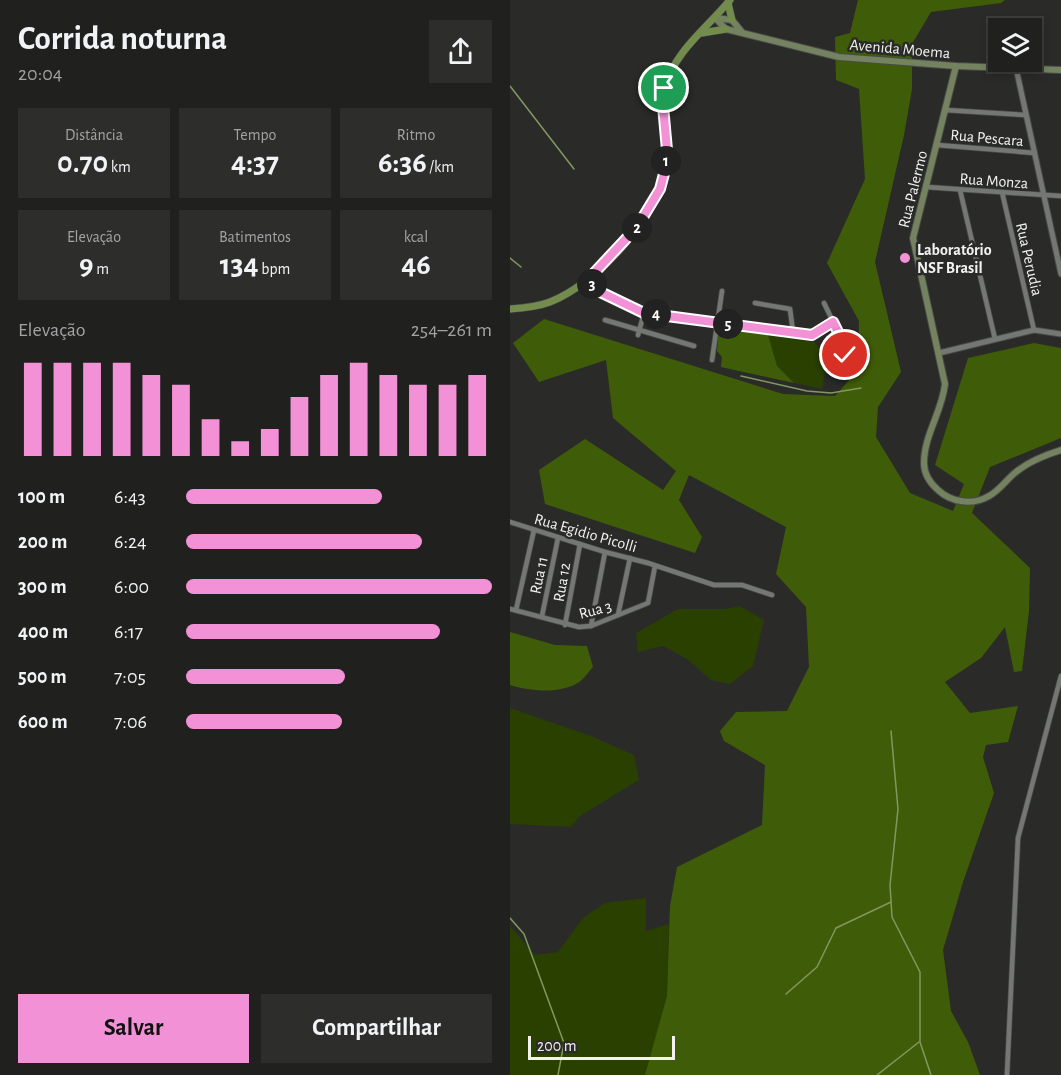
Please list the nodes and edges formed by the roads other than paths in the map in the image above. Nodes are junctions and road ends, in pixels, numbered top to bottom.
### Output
1 (729, 1) edge
2 (715, 18) junction
3 (732, 20) junction
4 (726, 29) junction
5 (741, 31) junction
6 (702, 33) junction
7 (956, 66) junction
8 (988, 67) edge
9 (1042, 69) edge
10 (1061, 70) edge
11 (1017, 72) edge
12 (945, 110) junction
13 (1026, 115) junction
14 (937, 145) junction
15 (1035, 153) junction
16 (926, 187) junction
17 (960, 190) junction
18 (1002, 192) junction
19 (1044, 195) junction
20 (1061, 196) edge
21 (594, 273) junction
22 (1061, 274) edge
23 (583, 284) junction
24 (592, 288) junction
25 (722, 291) dead end
26 (755, 303) dead end
27 (824, 303) dead end
28 (510, 309) edge
29 (644, 313) junction
30 (605, 320) dead end
31 (833, 322) junction
32 (717, 323) junction
33 (1034, 330) junction
34 (793, 332) junction
35 (638, 333) junction
36 (1061, 334) edge
37 (994, 339) junction
38 (694, 346) dead end
39 (939, 353) junction
40 (845, 355) dead end
41 (712, 360) dead end
42 (1061, 450) edge
43 (510, 522) edge
44 (534, 530) junction
45 (558, 537) junction
46 (580, 544) junction
47 (605, 552) junction
48 (630, 558) junction
49 (655, 566) junction
50 (772, 595) dead end
51 (510, 609) edge
52 (516, 610) junction
53 (618, 615) junction
54 (542, 616) junction
55 (565, 625) junction
56 (591, 626) junction
57 (1061, 676) edge
58 (1008, 1075) edge

1 - 2 main road
1 - 3 main road
2 - 3 main road
2 - 4 main road
2 - 6 main road
3 - 5 main road
4 - 5 main road, Avenida Moema
4 - 6 main road
5 - 7 main road, Avenida Moema
6 - 21 main road
7 - 8 main road, Avenida Moema
7 - 12 main road, Rua Palermo
9 - 10 main road, Avenida Moema
11 - 13 street
12 - 13 street
12 - 14 main road, Rua Palermo
13 - 15 street
14 - 15 street, Rua Pescara
14 - 16 main road, Rua Palermo
15 - 19 street
16 - 17 street, Rua Monza
16 - 39 main road, Rua Palermo
17 - 18 street, Rua Monza
17 - 37 street
18 - 19 street, Rua Monza
18 - 33 street, Rua Perudia
19 - 20 street, Rua Monza
19 - 22 street
21 - 23 main road
21 - 24 main road
23 - 24 street
23 - 28 main road
24 - 29 street
25 - 32 street
26 - 34 street
27 - 31 street
29 - 32 street
29 - 35 street
30 - 35 street
31 - 34 street
31 - 40 street
32 - 34 street
32 - 41 street
33 - 36 street
33 - 37 street
35 - 38 street
37 - 39 street
39 - 42 main road, Rua Palermo
43 - 44 street, Rua Egidio Picolli
44 - 45 street, Rua Egidio Picolli
44 - 52 street
45 - 46 street, Rua Egidio Picolli
45 - 54 street, Rua 11
46 - 47 street, Rua Egidio Picolli
46 - 55 street, Rua 12
47 - 48 street, Rua Egidio Picolli
47 - 56 street
48 - 49 street, Rua Egidio Picolli
48 - 53 street
49 - 50 street, Rua Egidio Picolli
49 - 53 street, Rua 3
51 - 52 street, Rua 3
52 - 54 street, Rua 3
53 - 56 street, Rua 3
54 - 55 street, Rua 3
55 - 56 street, Rua 3
57 - 58 street

